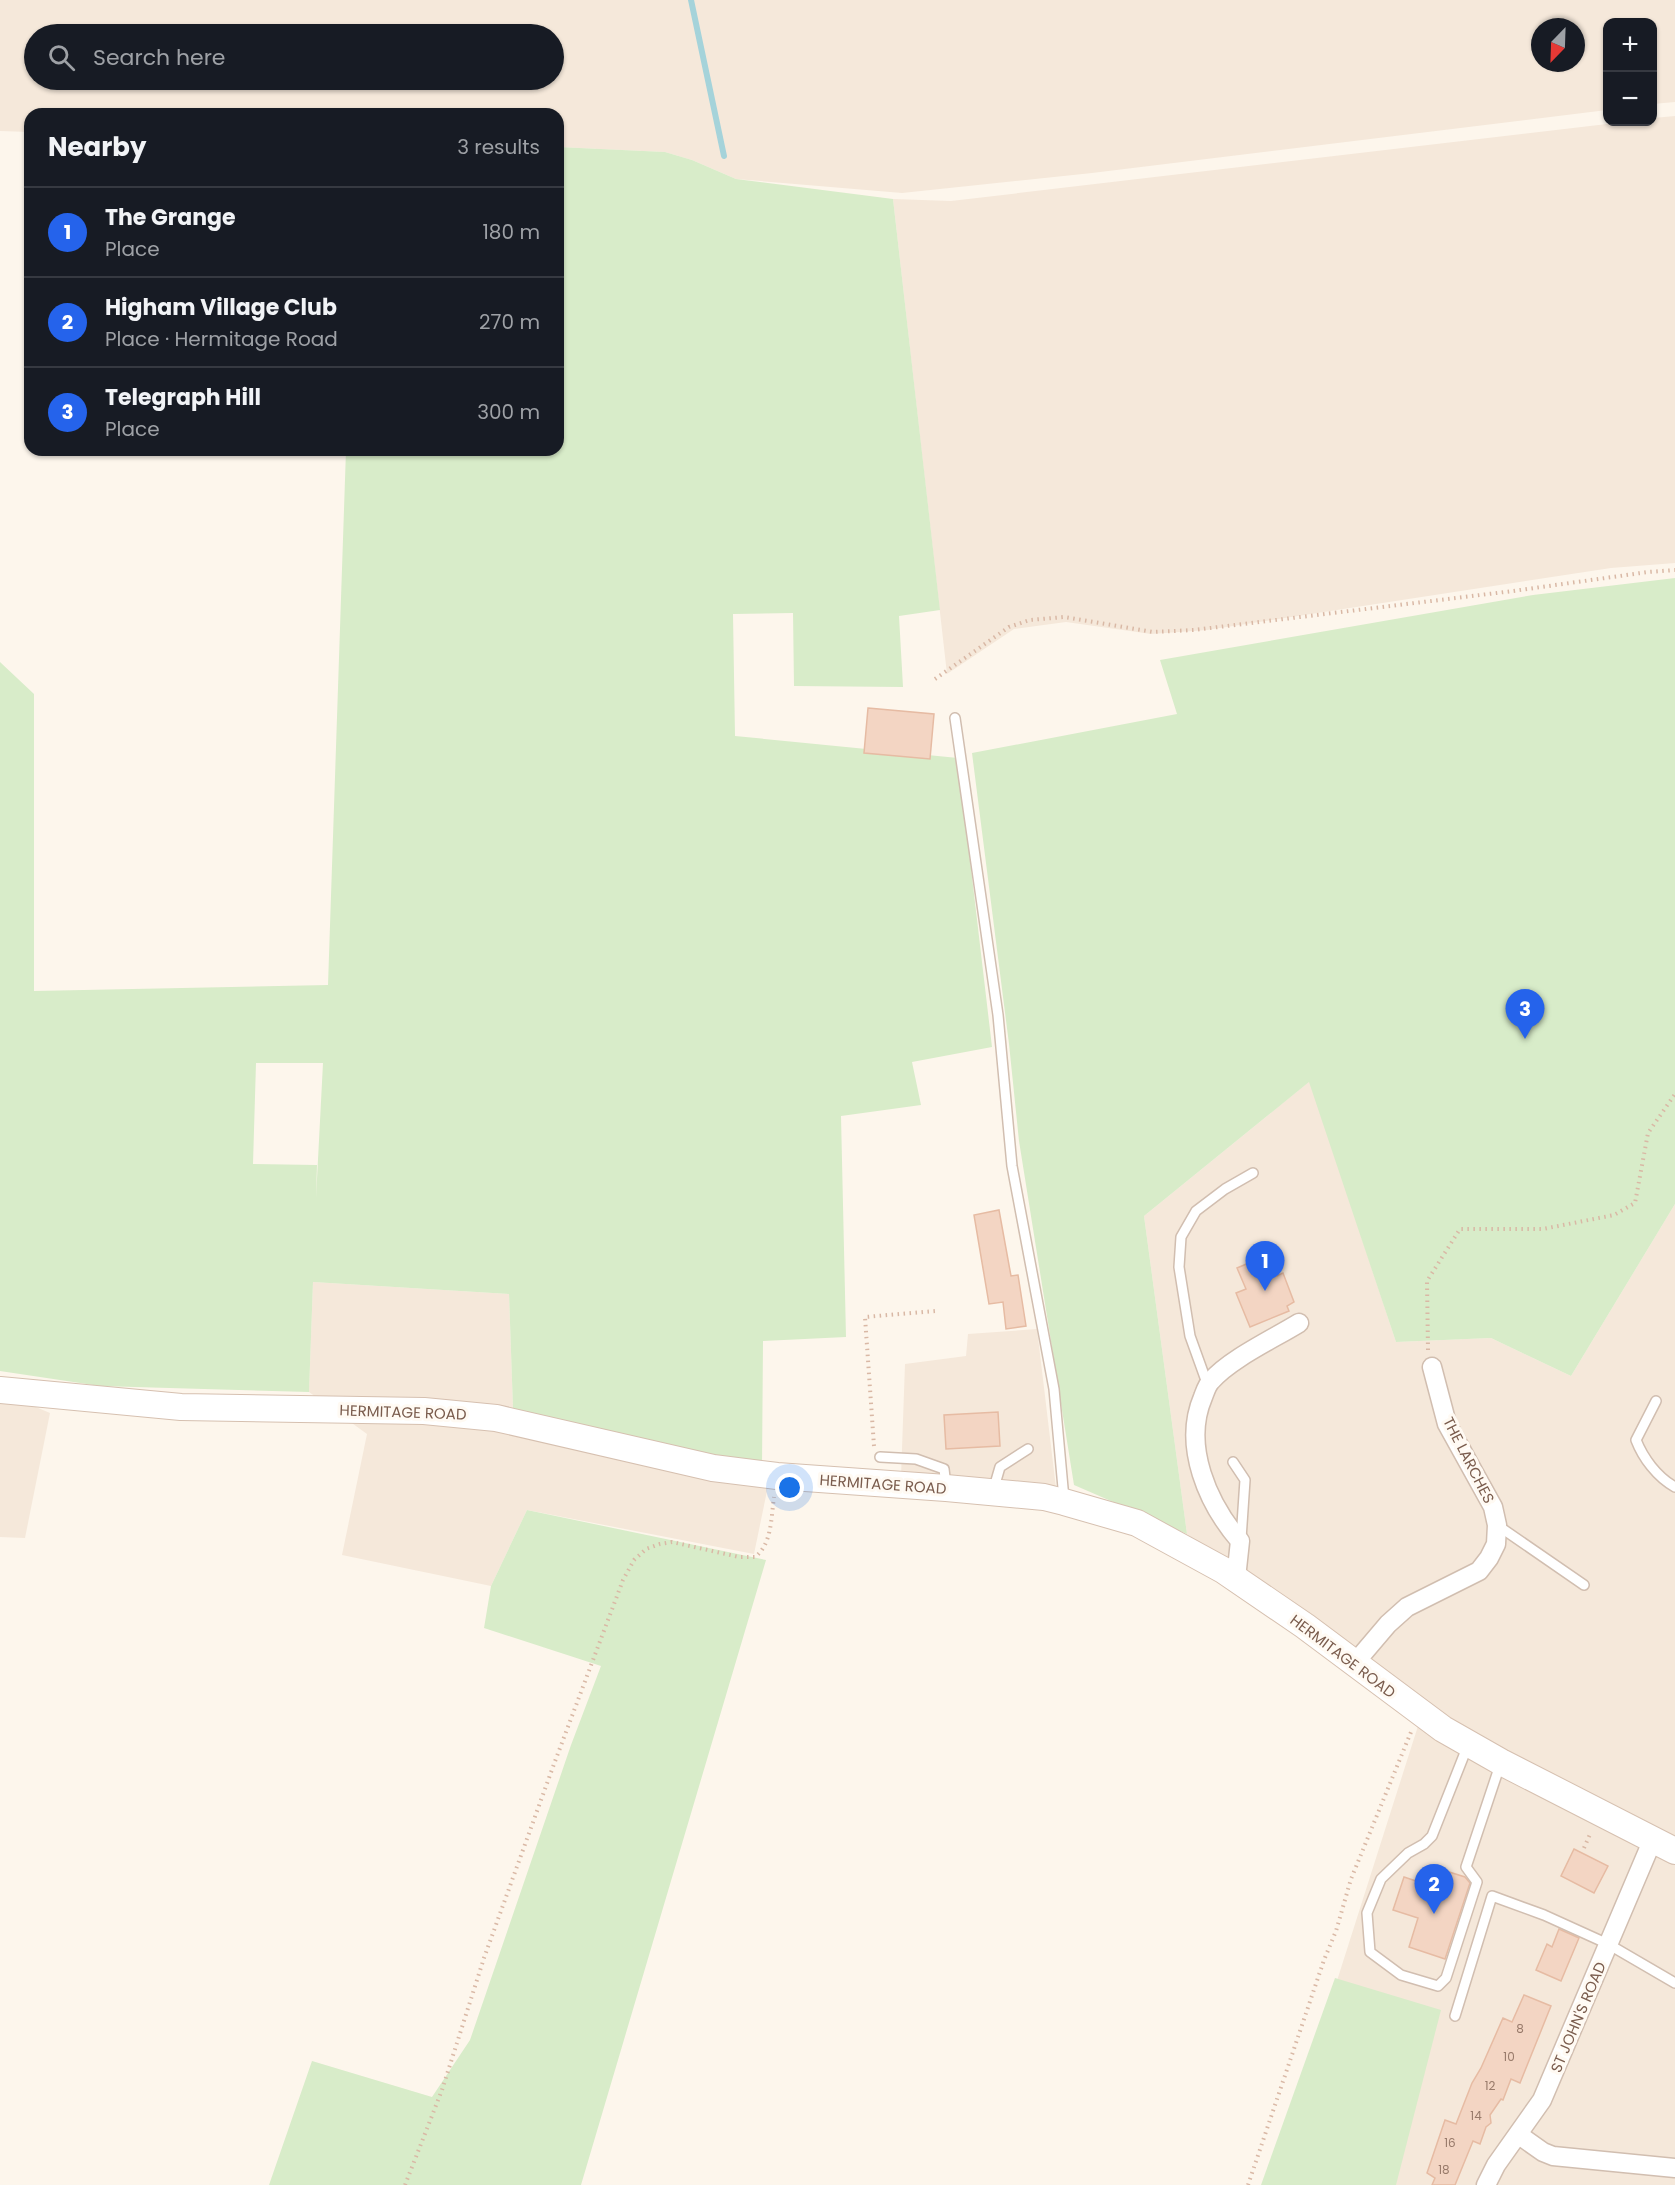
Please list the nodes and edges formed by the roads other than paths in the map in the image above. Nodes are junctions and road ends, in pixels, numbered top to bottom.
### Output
1 (955, 718) dead end
2 (1253, 1173) dead end
3 (1299, 1323) dead end
4 (1432, 1367) road end
5 (1208, 1386) junction
6 (0, 1390) edge
7 (1656, 1401) dead end
8 (1028, 1449) dead end
9 (880, 1457) road end
10 (1233, 1462) dead end
11 (1675, 1487) edge
12 (946, 1488) junction
13 (993, 1493) junction
14 (1064, 1502) junction
15 (1497, 1526) junction
16 (1240, 1541) junction
17 (1236, 1578) junction
18 (1584, 1585) dead end
19 (1354, 1664) junction
20 (1468, 1743) junction
21 (1501, 1762) junction
22 (1664, 1845) edge
23 (1608, 1944) junction
24 (1675, 1983) edge
25 (1455, 2016) dead end
26 (1519, 2135) junction
27 (1675, 2168) edge
28 (1486, 2185) edge

1 - 14 lane
2 - 5 lane
3 - 5 street
4 - 15 street, THE LARCHES
5 - 16 street
6 - 12 street, HERMITAGE ROAD
7 - 11 lane
8 - 13 lane
9 - 12 lane
10 - 16 lane
12 - 13 street, HERMITAGE ROAD
13 - 14 street, HERMITAGE ROAD
14 - 17 street, HERMITAGE ROAD
15 - 18 lane
15 - 19 street
16 - 17 street
17 - 19 street, HERMITAGE ROAD
19 - 20 street, HERMITAGE ROAD
20 - 21 street, HERMITAGE ROAD
20 - 21 lane
21 - 22 street, HERMITAGE ROAD
22 - 23 street, ST JOHN'S ROAD
23 - 24 lane
23 - 25 lane
23 - 26 street, ST JOHN'S ROAD
26 - 27 street
26 - 28 street, ST JOHN'S ROAD

